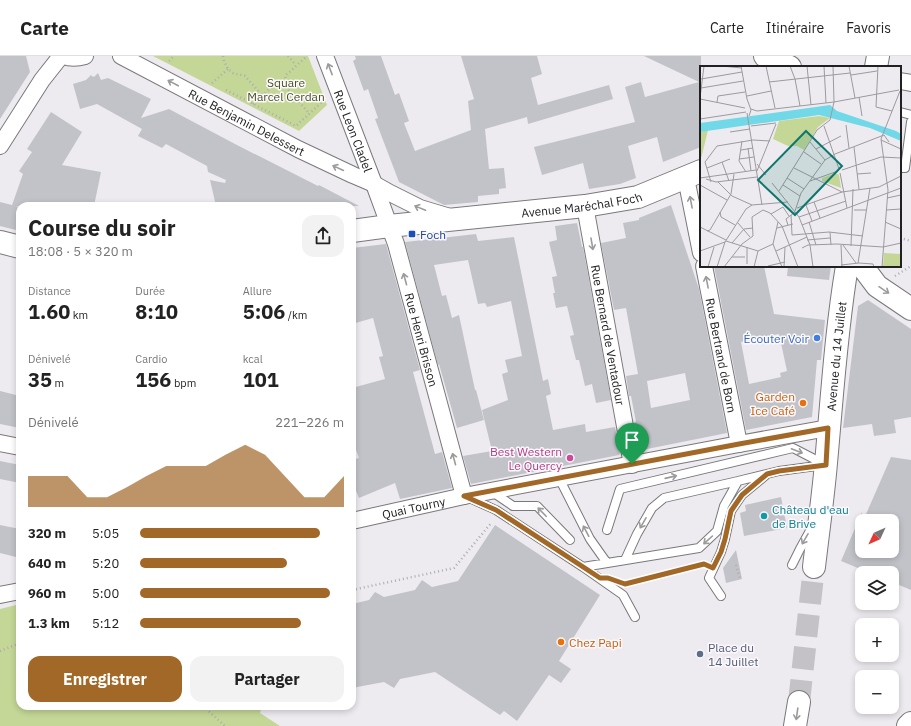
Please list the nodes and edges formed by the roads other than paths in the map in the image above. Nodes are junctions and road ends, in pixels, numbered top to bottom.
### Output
1 (63, 56) edge
2 (85, 56) edge
3 (121, 56) edge
4 (325, 56) edge
5 (765, 56) edge
6 (878, 56) edge
7 (788, 66) edge
8 (876, 66) edge
9 (901, 81) edge
10 (911, 83) edge
11 (901, 112) edge
12 (911, 115) edge
13 (911, 122) edge
14 (0, 146) edge
15 (901, 168) edge
16 (694, 175) edge
17 (374, 184) junction
18 (585, 206) junction
19 (457, 219) junction
20 (389, 226) junction
21 (356, 230) edge
22 (0, 242) edge
23 (700, 242) edge
24 (16, 246) edge
25 (704, 267) edge
26 (847, 267) edge
27 (863, 267) edge
28 (911, 309) edge
29 (828, 428) junction
30 (0, 443) edge
31 (739, 444) junction
32 (16, 446) edge
33 (632, 464) junction
34 (826, 465) junction
35 (767, 474) junction
36 (558, 478) junction
37 (738, 481) junction
38 (491, 491) junction
39 (464, 496) junction
40 (356, 520) edge
41 (607, 530) dead end
42 (570, 540) dead end
43 (625, 560) junction
44 (607, 564) junction
45 (803, 566) tunnel mouth
46 (583, 567) junction
47 (16, 592) edge
48 (0, 595) edge
49 (721, 596) dead end
50 (635, 617) dead end
51 (799, 702) tunnel mouth
52 (911, 722) edge
53 (795, 726) edge
54 (908, 726) edge

1 - 2 street
1 - 14 street
17 -> 3 street, Rue Benjamin Delessert
17 -> 4 street, Rue Leon Cladel
5 - 7 main road
6 - 8 main road
9 - 10 street
11 - 12 lane
13 - 15 lane
16 - 18 main road, Avenue Maréchal Foch
23 -> 16 street
19 -> 17 street, Avenue Maréchal Foch
17 - 20 street, Rue Henri Brisson
18 - 19 main road, Avenue Maréchal Foch
18 -> 33 street, Rue Bernard de Ventadour
19 - 20 main road, Avenue Maréchal Foch
20 - 21 main road, Avenue Maréchal Foch
39 -> 20 street, Rue Henri Brisson
22 - 24 main road
31 -> 25 street, Rue Bertrand de Born
26 - 29 main road, Avenue du 14 Juillet
27 -> 28 main road
29 - 31 street, Quai Tourny
29 - 34 main road, Avenue du 14 Juillet
30 - 32 street
31 - 33 street, Quai Tourny
33 - 36 street, Quai Tourny
34 - 35 lane
41 -> 34 lane
34 -> 45 main road, Avenue du 14 Juillet
35 - 37 lane
35 - 49 lane
36 - 38 street, Quai Tourny
44 -> 36 lane
37 -> 43 lane
37 -> 43 lane
38 - 39 street, Quai Tourny
42 -> 38 lane
39 - 40 street, Quai Tourny
39 - 46 lane
43 - 44 lane
44 - 46 lane
46 - 50 lane
47 - 48 street
51 -> 53 main road
52 - 54 main road

